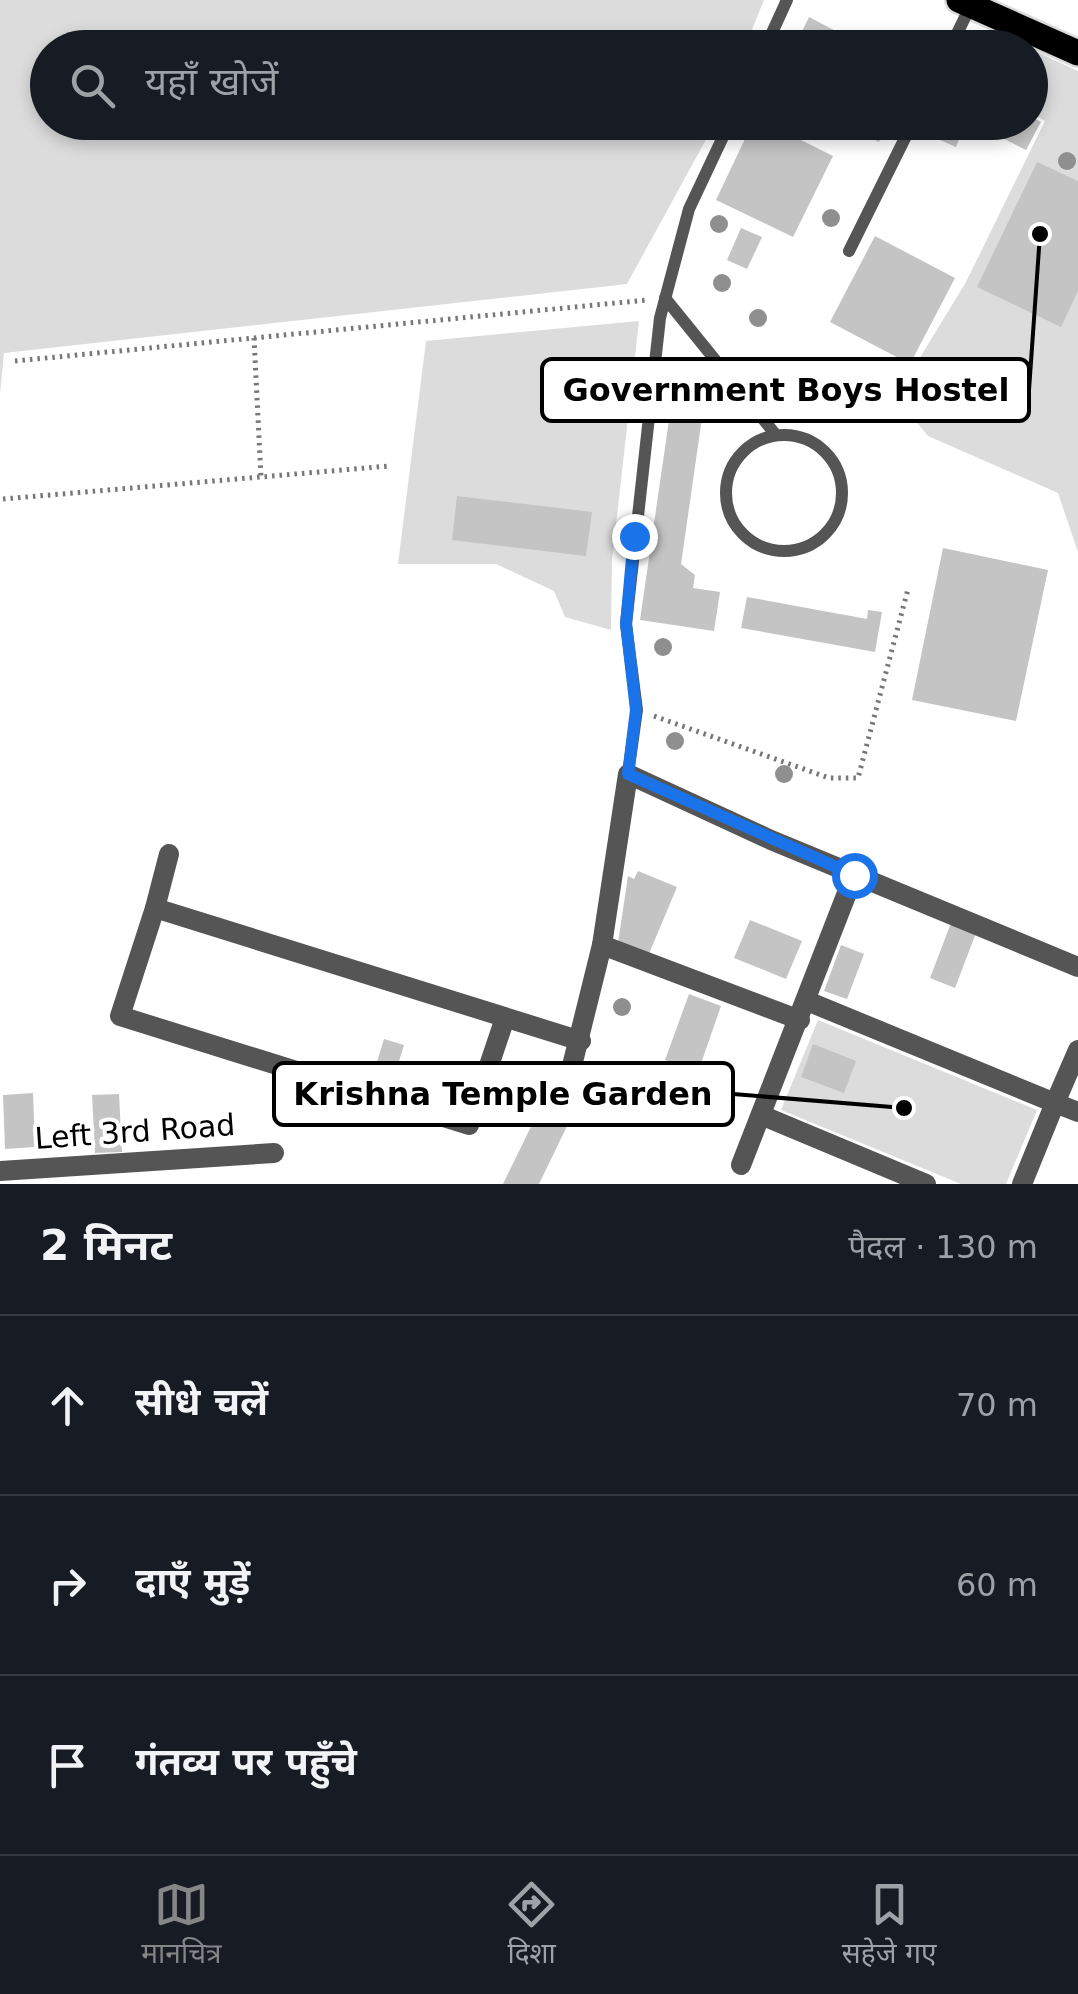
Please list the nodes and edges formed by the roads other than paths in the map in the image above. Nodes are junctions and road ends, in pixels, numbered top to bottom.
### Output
1 (787, 0) edge
2 (965, 3) edge
3 (773, 30) edge
4 (956, 30) edge
5 (1026, 30) edge
6 (1048, 40) edge
7 (1078, 53) edge
8 (722, 140) edge
9 (903, 140) edge
10 (848, 252) dead end
11 (665, 298) junction
12 (776, 435) junction
13 (628, 774) junction
14 (170, 854) dead end
15 (854, 875) junction
16 (154, 908) junction
17 (602, 946) junction
18 (1078, 966) edge
19 (803, 1010) junction
20 (505, 1018) junction
21 (581, 1041) junction
22 (1078, 1050) edge
23 (564, 1102) dead end
24 (1055, 1103) junction
25 (1078, 1112) edge
26 (761, 1115) junction
27 (274, 1152) dead end
28 (741, 1166) dead end
29 (0, 1171) edge
30 (40, 1176) edge
31 (926, 1184) edge
32 (1022, 1184) edge

1 - 3 lane
2 - 4 lane
2 - 5 main road
6 - 7 main road
8 - 11 lane
9 - 10 lane
11 - 12 lane
11 - 13 lane
12 - 12 lane
13 - 15 street
13 - 17 street
14 - 16 street
15 - 18 street
15 - 19 street
16 - 20 street
16 - 20 street
17 - 19 street
17 - 21 street
19 - 24 street
19 - 26 street
20 - 21 street
21 - 23 street
22 - 24 street
24 - 25 street
24 - 32 street
26 - 28 street
26 - 31 street
27 - 30 street, Left 3rd Road
29 - 30 street, Left 3rd Road

